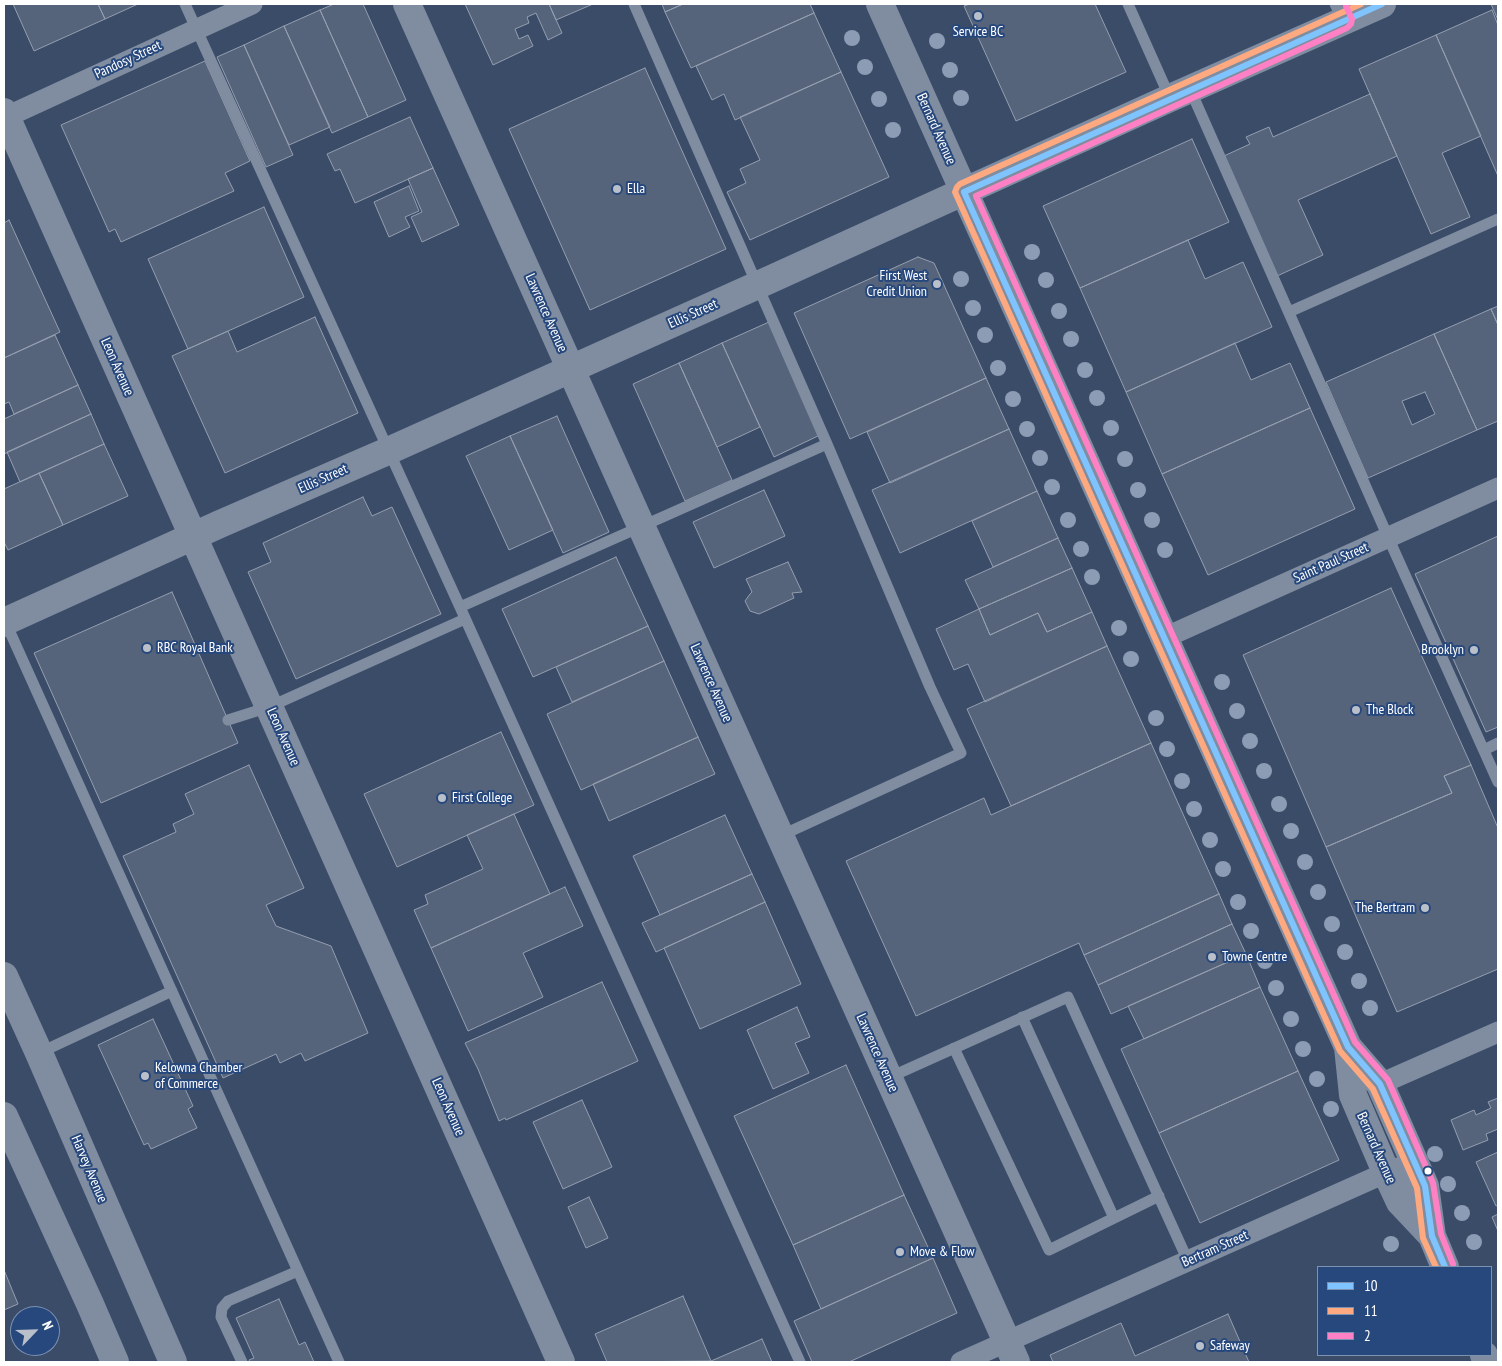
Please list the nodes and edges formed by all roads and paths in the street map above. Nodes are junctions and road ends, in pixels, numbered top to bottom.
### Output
1 (185, 4) edge
2 (252, 4) edge
3 (407, 4) edge
4 (634, 4) edge
5 (880, 4) edge
6 (1128, 4) edge
7 (1382, 4) edge
8 (1339, 12) edge
9 (196, 29) junction
10 (1180, 94) junction
11 (4, 115) edge
12 (964, 192) junction
13 (1498, 219) edge
14 (758, 285) junction
15 (1289, 312) junction
16 (571, 369) junction
17 (827, 444) junction
18 (388, 451) junction
19 (1498, 488) edge
20 (641, 526) junction
21 (193, 536) junction
22 (1388, 538) junction
23 (460, 607) junction
24 (466, 619) junction
25 (4, 621) edge
26 (1164, 638) junction
27 (269, 707) junction
28 (228, 720) dead end
29 (1498, 744) edge
30 (1484, 750) junction
31 (91, 782) dead end
32 (1498, 782) edge
33 (80, 787) junction
34 (780, 836) junction
35 (4, 976) edge
36 (172, 991) junction
37 (1022, 1018) junction
38 (1498, 1032) edge
39 (1348, 1047) junction
40 (954, 1048) junction
41 (39, 1053) junction
42 (888, 1078) junction
43 (1380, 1084) junction
44 (4, 1116) edge
45 (1386, 1172) junction
46 (1158, 1196) junction
47 (1114, 1218) junction
48 (1432, 1236) junction
49 (1188, 1261) junction
50 (1446, 1266) edge
51 (298, 1271) junction
52 (1011, 1352) edge
53 (115, 1362) edge
54 (173, 1362) edge
55 (242, 1362) edge
56 (339, 1362) edge
57 (561, 1362) edge
58 (800, 1362) edge
59 (961, 1362) edge

1 - 9 lane
2 - 9 street, Pandosy Street
3 - 16 street, Lawrence Avenue
4 - 14 lane
5 - 12 street, Bernard Avenue
6 - 10 lane
7 - 8 street, Ellis Street
8 - 10 street, Ellis Street
9 - 11 street, Pandosy Street
9 - 18 lane
10 - 12 street, Ellis Street
10 - 15 lane
11 - 21 street, Leon Avenue
12 - 14 street, Ellis Street
12 - 26 street, Bernard Avenue
13 - 15 lane
14 - 16 street, Ellis Street
14 - 17 lane
15 - 22 lane
16 - 18 street, Ellis Street
16 - 20 street, Lawrence Avenue
17 - 20 lane
17 - 34 lane
18 - 21 street, Ellis Street
18 - 23 lane
19 - 22 street, Saint Paul Street
20 - 23 lane
20 - 34 street, Lawrence Avenue
21 - 25 street, Ellis Street
21 - 27 street, Leon Avenue
22 - 26 street, Saint Paul Street
22 - 30 lane
23 - 24 lane
24 - 27 lane
24 - 58 lane
25 - 33 lane
26 - 39 street, Bernard Avenue
27 - 28 lane
27 - 57 street, Leon Avenue
29 - 30 lane
30 - 32 lane
31 - 33 lane
33 - 36 lane
34 - 42 street, Lawrence Avenue
35 - 41 highway, Harvey Avenue
36 - 41 lane
36 - 51 lane
37 - 40 lane
37 - 46 lane
37 - 47 lane
38 - 43 street
39 - 43 street, Bernard Avenue
39 - 45 street, Bernard Avenue
40 - 42 lane
40 - 47 lane
41 - 54 highway, Harvey Avenue
42 - 52 street, Lawrence Avenue
43 - 48 street, Bernard Avenue
44 - 53 highway
45 - 48 street, Bernard Avenue
45 - 49 street, Bertram Street
46 - 47 lane
46 - 49 lane
48 - 50 street, Bernard Avenue
49 - 52 street, Bertram Street
51 - 55 lane
51 - 56 lane
52 - 59 street, Bertram Street

